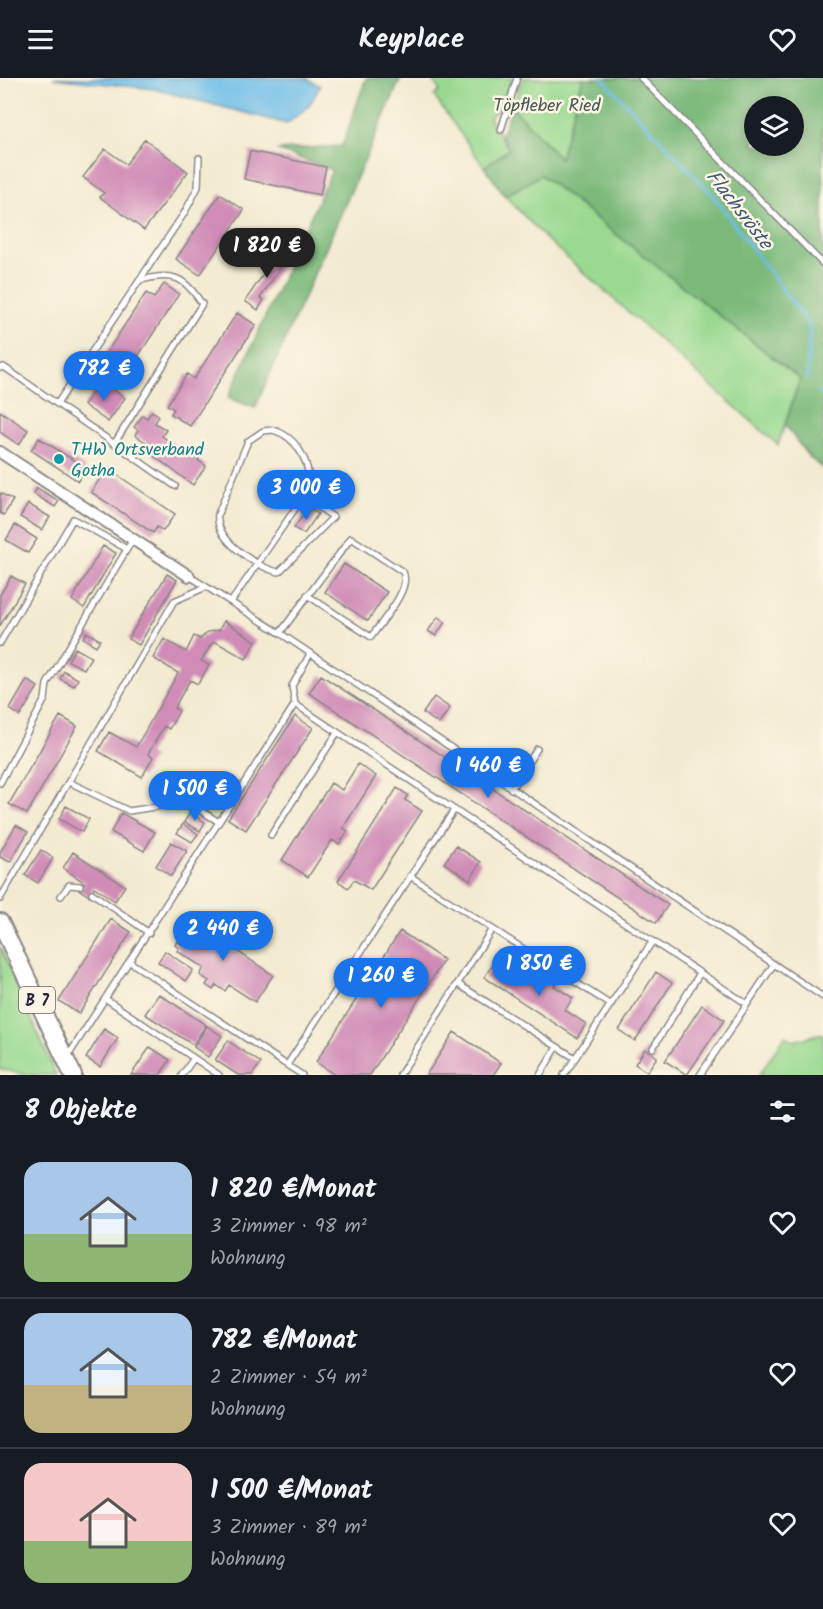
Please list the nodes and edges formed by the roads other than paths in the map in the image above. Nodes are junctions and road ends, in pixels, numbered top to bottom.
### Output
1 (518, 78) edge
2 (641, 78) edge
3 (501, 130) dead end
4 (198, 158) dead end
5 (823, 264) edge
6 (141, 280) junction
7 (0, 368) edge
8 (57, 404) junction
9 (114, 444) junction
10 (0, 452) edge
11 (175, 486) dead end
12 (303, 496) junction
13 (130, 544) junction
14 (257, 562) junction
15 (189, 576) joint
16 (206, 587) junction
17 (307, 595) junction
18 (231, 602) junction
19 (280, 633) junction
20 (0, 643) edge
21 (310, 654) junction
22 (295, 704) junction
23 (337, 733) junction
24 (537, 749) dead end
25 (69, 782) junction
26 (0, 783) edge
27 (511, 789) junction
28 (454, 810) junction
29 (219, 822) junction
30 (272, 835) dead end
31 (410, 876) junction
32 (80, 886) dead end
33 (92, 893) dead end
34 (61, 896) dead end
35 (0, 899) edge
36 (0, 922) edge
37 (492, 928) junction
38 (149, 933) junction
39 (652, 942) junction
40 (130, 962) junction
41 (774, 964) junction
42 (700, 974) junction
43 (458, 984) junction
44 (823, 997) edge
45 (106, 999) junction
46 (747, 1004) junction
47 (611, 1005) junction
48 (557, 1047) junction
49 (653, 1048) dead end
50 (194, 1058) junction
51 (575, 1058) junction
52 (66, 1059) junction
53 (287, 1065) junction
54 (73, 1075) edge
55 (182, 1075) edge
56 (219, 1075) edge
57 (302, 1075) edge
58 (400, 1075) edge
59 (540, 1075) edge
60 (564, 1075) edge
61 (700, 1075) edge

1 - 3 lane
2 - 5 lane
4 - 6 lane
6 - 8 lane
6 - 9 lane
7 - 8 lane
8 - 9 lane
9 - 11 lane
10 - 13 street
12 - 14 lane
12 - 14 lane
12 - 14 lane
13 - 15 street
13 - 20 lane
13 - 26 lane
14 - 18 lane
15 - 16 lane
16 - 18 lane
16 - 25 lane
17 - 17 lane
17 - 19 lane
18 - 19 lane
19 - 21 lane
21 - 22 lane
21 - 27 lane
22 - 23 lane
22 - 29 lane
23 - 28 lane
23 - 30 lane
24 - 27 lane
25 - 29 lane
25 - 35 lane
27 - 41 lane
28 - 31 lane
28 - 39 lane
29 - 38 lane
31 - 37 lane
31 - 53 lane
32 - 34 lane
33 - 38 lane
36 - 52 main road, B 7
37 - 43 lane
37 - 47 lane
38 - 40 lane
39 - 42 lane
39 - 47 lane
40 - 45 lane
40 - 53 lane
41 - 44 lane
41 - 46 lane
42 - 46 lane
42 - 49 lane
43 - 48 lane
43 - 58 lane
45 - 50 lane
45 - 52 lane
46 - 61 lane
47 - 51 lane
48 - 51 lane
48 - 59 lane
50 - 55 lane
50 - 56 lane
51 - 60 lane
52 - 54 main road, B 7
53 - 57 lane

